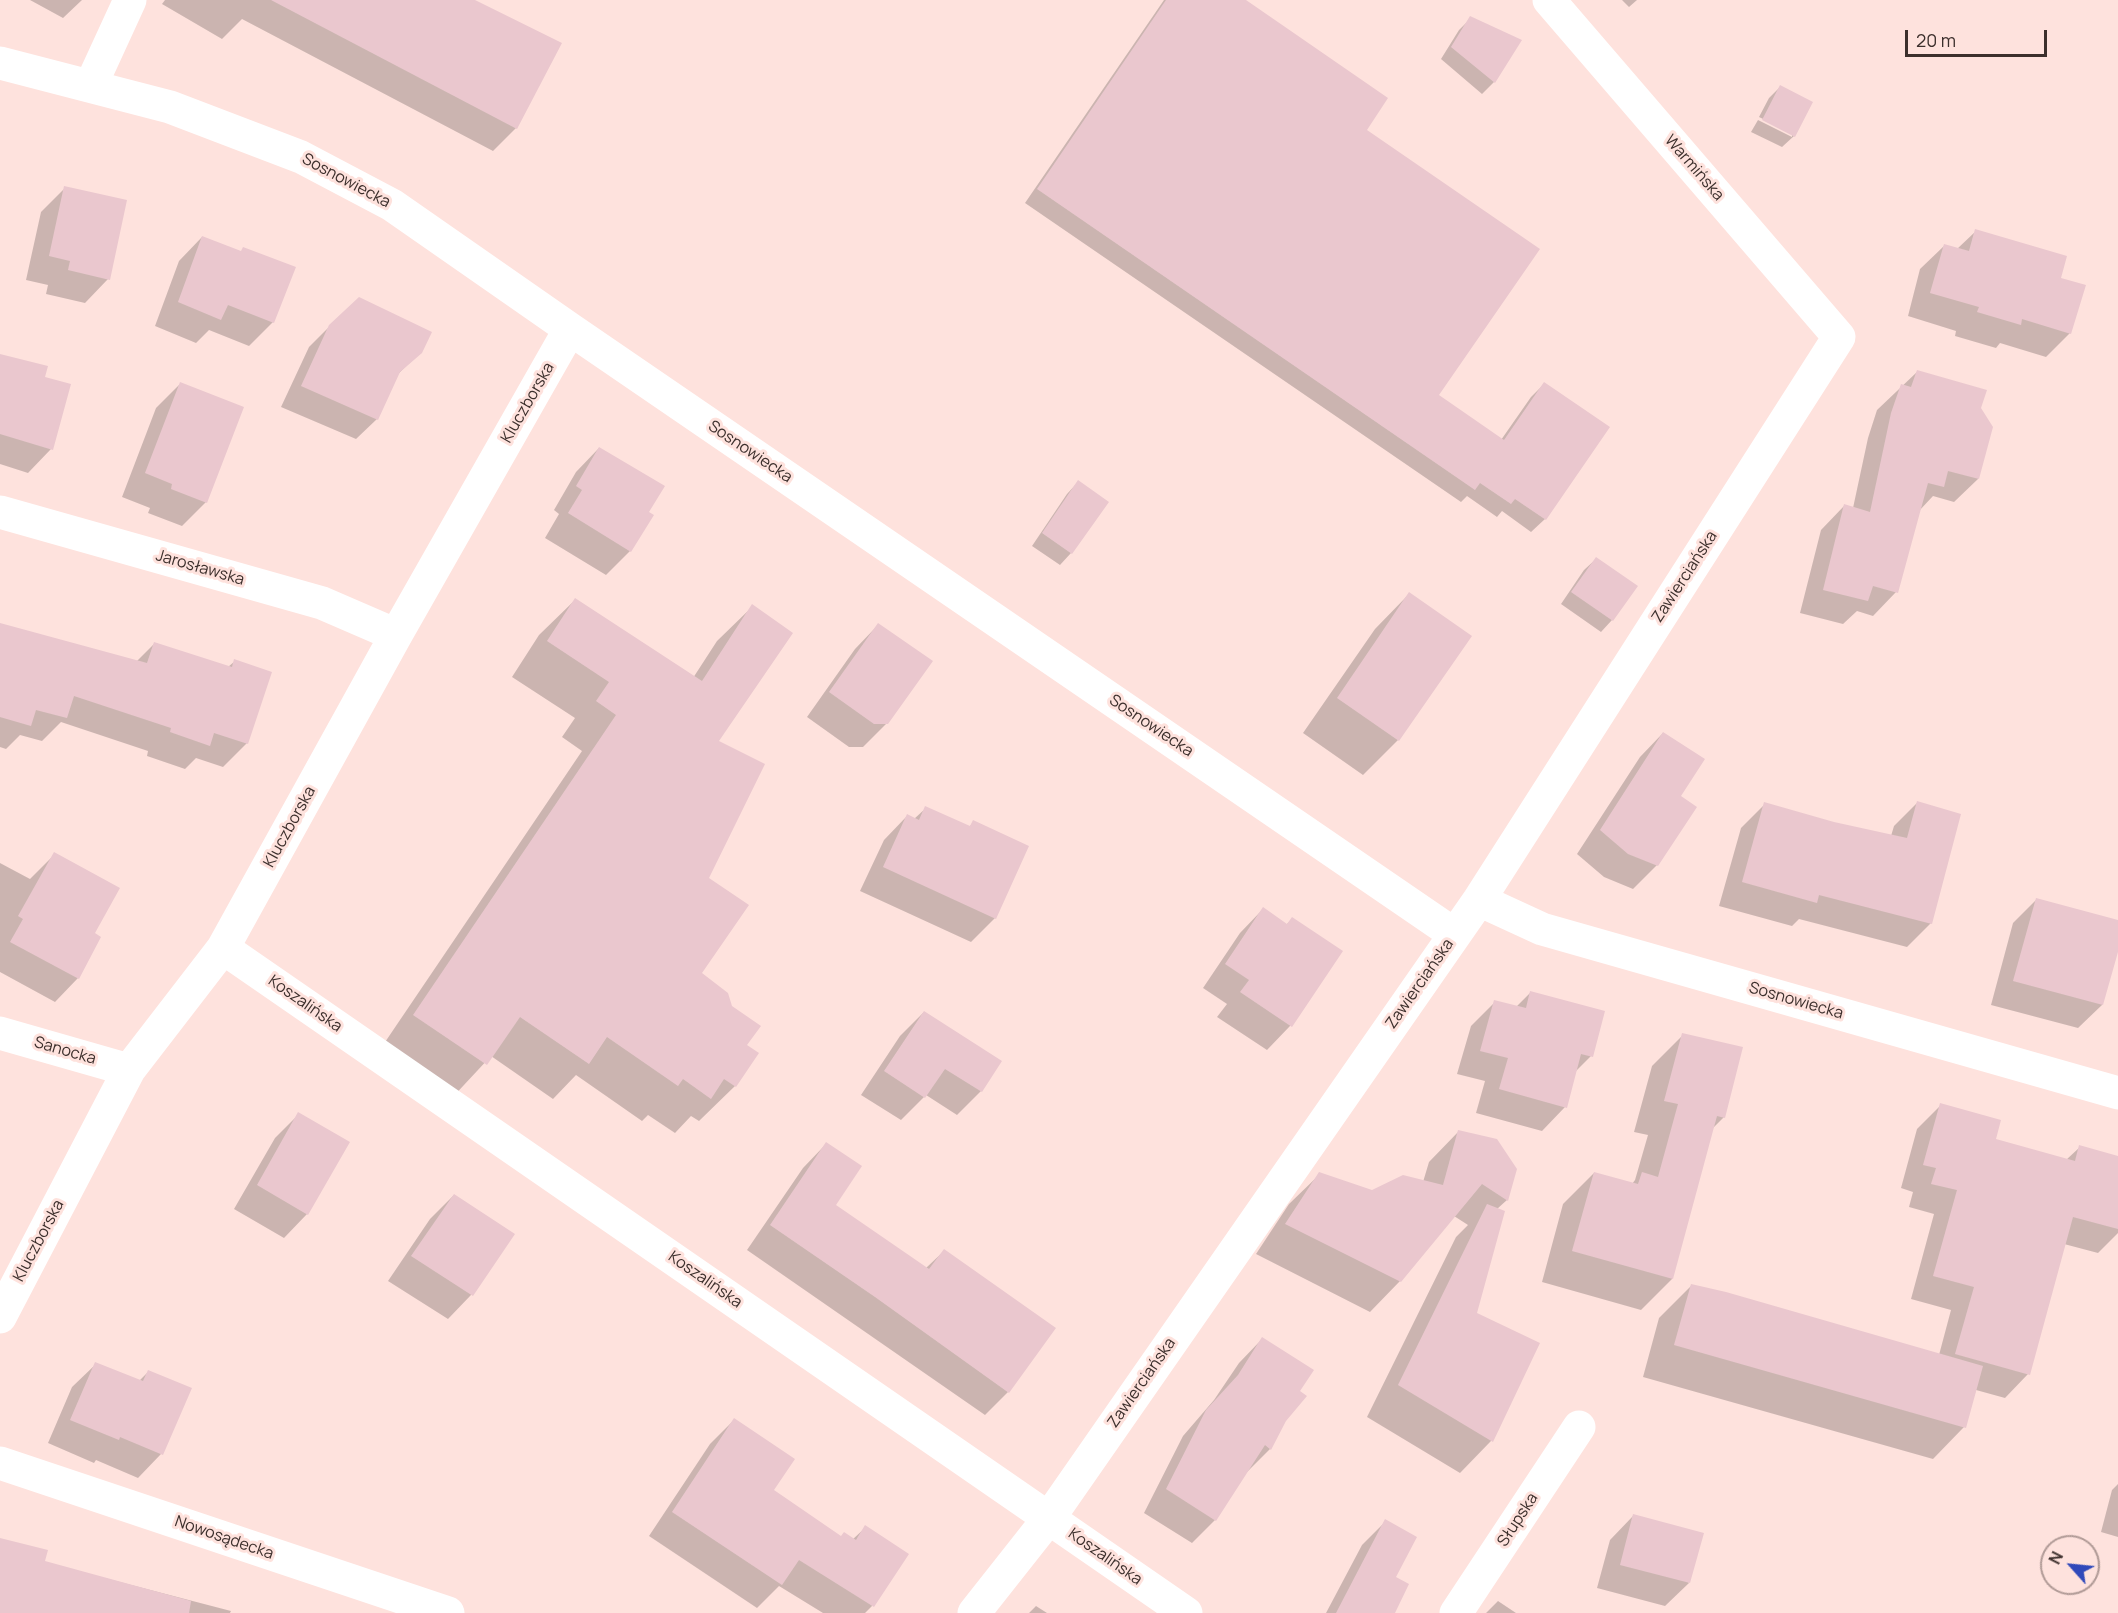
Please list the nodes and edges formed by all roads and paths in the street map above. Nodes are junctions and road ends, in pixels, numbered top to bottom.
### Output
1 (130, 0) edge
2 (1553, 4) edge
3 (0, 63) edge
4 (91, 85) junction
5 (570, 329) junction
6 (1839, 337) joint
7 (0, 512) edge
8 (396, 635) junction
9 (1479, 900) junction
10 (1454, 934) junction
11 (223, 948) junction
12 (0, 1033) edge
13 (129, 1070) junction
14 (2118, 1093) edge
15 (0, 1317) edge
16 (1579, 1427) dead end
17 (0, 1463) edge
18 (1049, 1518) junction
19 (448, 1613) edge
20 (974, 1613) edge
21 (1186, 1613) edge
22 (1456, 1613) edge

1 - 4 street
2 - 6 street, Warmińska
3 - 4 street, Sosnowiecka
4 - 5 street, Sosnowiecka
5 - 8 street, Kluczborska
5 - 10 street, Sosnowiecka
6 - 9 street, Zawierciańska
7 - 8 street, Jarosławska
8 - 11 street, Kluczborska
9 - 10 street, Zawierciańska
9 - 14 street, Sosnowiecka
10 - 18 street, Zawierciańska
11 - 13 street, Kluczborska
11 - 18 street, Koszalińska
12 - 13 street, Sanocka
13 - 15 street, Kluczborska
16 - 22 street, Słupska
17 - 19 street, Nowosądecka
18 - 20 street, Zawierciańska
18 - 21 street, Koszalińska

